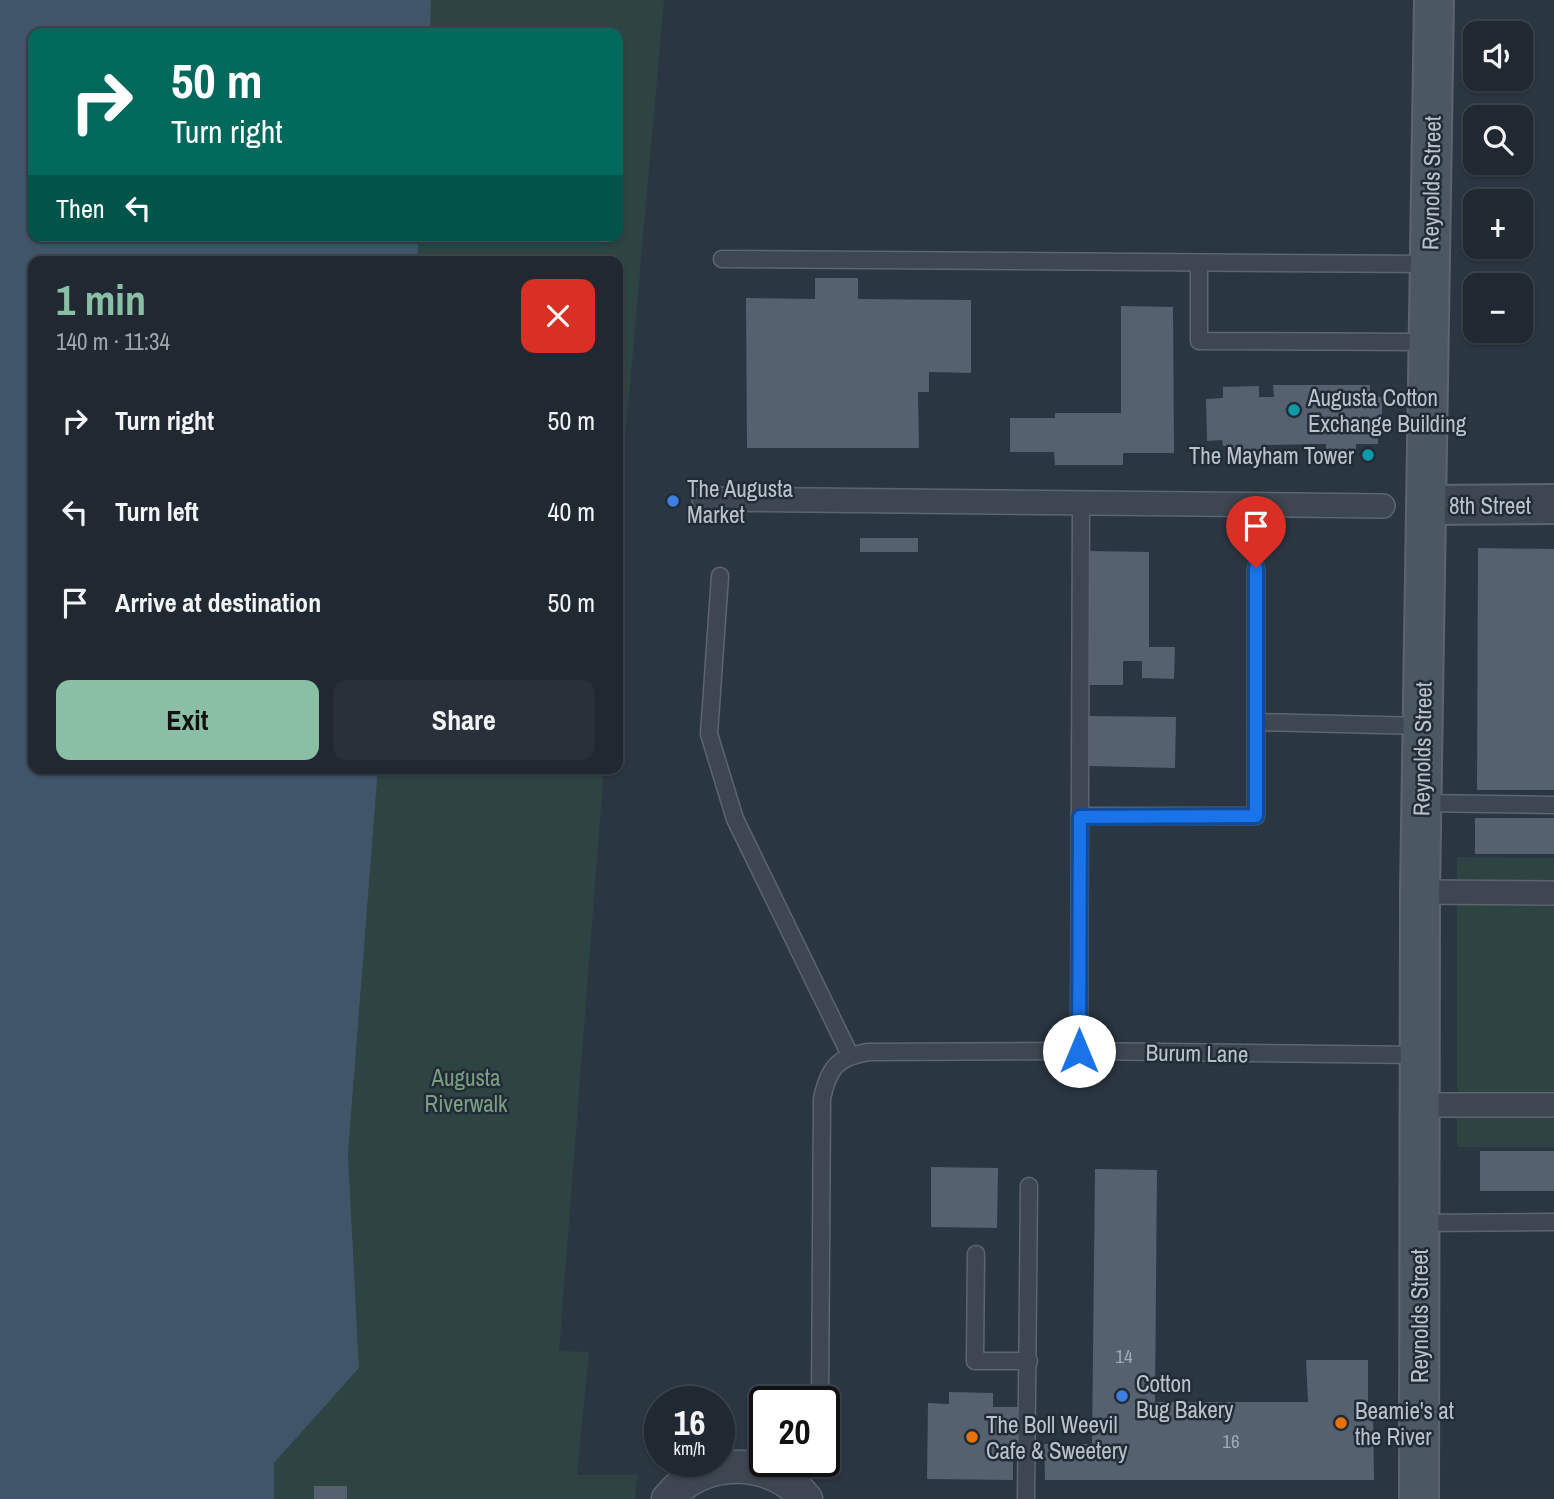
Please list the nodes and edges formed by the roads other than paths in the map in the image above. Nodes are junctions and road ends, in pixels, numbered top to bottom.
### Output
1 (1434, 0) edge
2 (722, 259) dead end
3 (1199, 263) junction
4 (1429, 264) junction
5 (1429, 342) junction
6 (704, 499) dead end
7 (1081, 503) junction
8 (1426, 505) junction
9 (1554, 505) edge
10 (1383, 506) dead end
11 (1256, 568) dead end
12 (720, 576) dead end
13 (1256, 722) junction
14 (1422, 726) junction
15 (1422, 803) junction
16 (1554, 805) edge
17 (1080, 817) junction
18 (1420, 892) junction
19 (1554, 893) edge
20 (1079, 1051) junction
21 (850, 1055) junction
22 (1419, 1055) junction
23 (1418, 1105) junction
24 (1554, 1105) edge
25 (1030, 1186) dead end
26 (1554, 1222) edge
27 (1418, 1223) junction
28 (976, 1255) dead end
29 (1029, 1361) junction
30 (820, 1386) edge
31 (668, 1499) edge
32 (806, 1499) edge
33 (1026, 1499) edge
34 (1419, 1499) edge

1 - 4 main road, Reynolds Street
2 - 3 lane
3 - 4 lane
3 - 5 lane
4 - 5 main road, Reynolds Street
5 - 8 main road, Reynolds Street
6 - 7 street
7 - 10 street
7 - 17 lane
8 - 9 street, 8th Street
8 - 14 main road, Reynolds Street
11 - 13 lane
12 - 21 lane
13 - 14 lane
13 - 17 lane
14 - 15 main road, Reynolds Street
15 - 16 lane
15 - 18 main road, Reynolds Street
17 - 20 lane
18 - 19 street
18 - 22 main road, Reynolds Street
20 - 21 lane, Burum Lane
20 - 22 lane, Burum Lane
21 - 30 lane
22 - 23 main road, Reynolds Street
23 - 24 street
23 - 27 main road, Reynolds Street
25 - 29 lane
26 - 27 lane
27 - 34 main road, Reynolds Street
28 - 29 lane
29 - 33 lane
31 - 32 street

